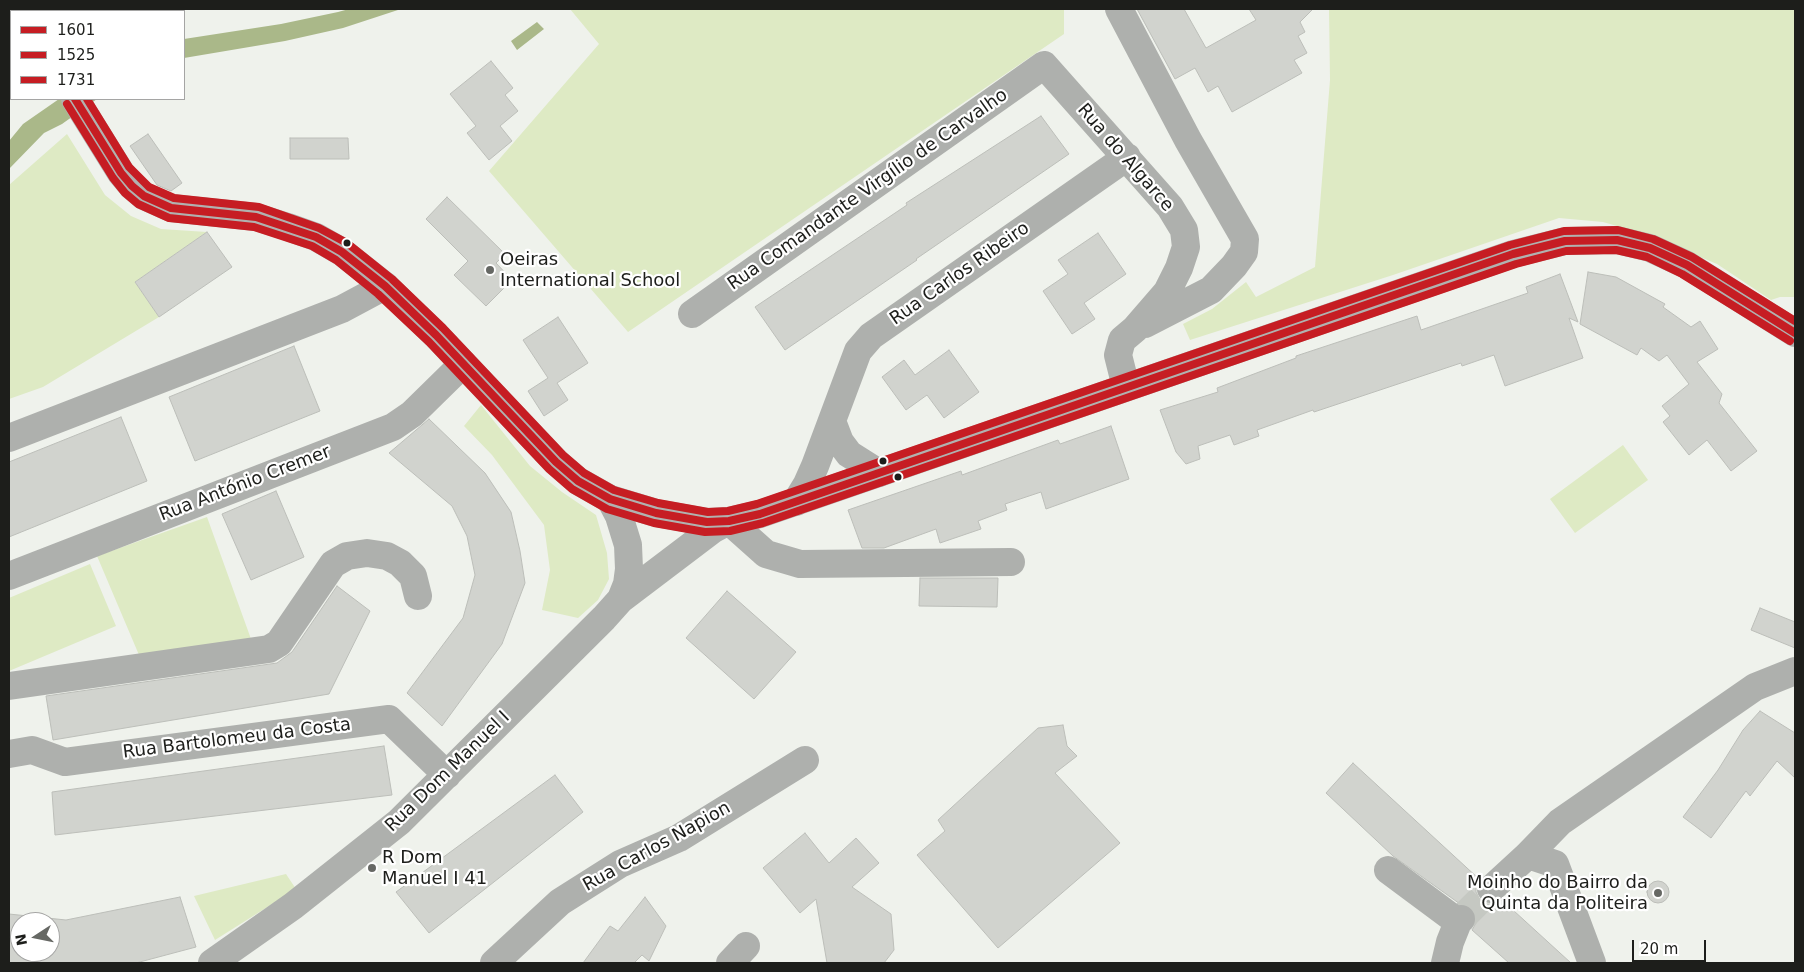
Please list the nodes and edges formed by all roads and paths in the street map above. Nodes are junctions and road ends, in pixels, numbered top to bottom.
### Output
1 (48, 9) edge
2 (1119, 9) edge
3 (56, 10) edge
4 (1044, 65) joint
5 (82, 109) edge
6 (1127, 158) junction
7 (385, 286) junction
8 (692, 314) dead end
9 (1134, 329) junction
10 (1795, 332) edge
11 (463, 364) junction
12 (1126, 387) junction
13 (832, 421) junction
14 (9, 438) edge
15 (879, 473) junction
16 (610, 499) junction
17 (796, 502) junction
18 (729, 521) junction
19 (1011, 562) dead end
20 (9, 576) edge
21 (418, 596) dead end
22 (621, 599) junction
23 (1795, 671) edge
24 (9, 686) edge
25 (9, 754) edge
26 (805, 760) dead end
27 (446, 775) junction
28 (1528, 855) junction
29 (1388, 870) dead end
30 (1490, 889) tunnel mouth
31 (212, 963) edge
32 (494, 963) edge
33 (1445, 963) edge
34 (1592, 963) edge

1 - 3 main road
2 - 9 street
4 - 6 street, Rua do Algarce
4 - 8 street, Rua Comandante Virgílio de Carvalho
5 - 7 main road
6 - 9 street, Rua do Algarce
6 - 13 street, Rua Carlos Ribeiro
7 - 11 main road
7 - 14 street
9 - 12 street, Rua do Algarce
10 - 12 main road
11 - 16 main road
11 - 20 street, Rua António Cremer
12 - 15 main road
13 - 15 street
13 - 17 street, Rua Carlos Ribeiro
15 - 17 main road
16 - 18 main road
16 - 22 street, Rua Dom Manuel I
17 - 18 main road
18 - 19 street
18 - 22 street, Rua Dom Manuel I
21 - 24 street
22 - 27 street, Rua Dom Manuel I
23 - 28 street
25 - 27 street, Rua Bartolomeu da Costa
26 - 32 street, Rua Carlos Napion
27 - 31 street, Rua Dom Manuel I
28 - 30 street
28 - 34 street
29 - 33 street

